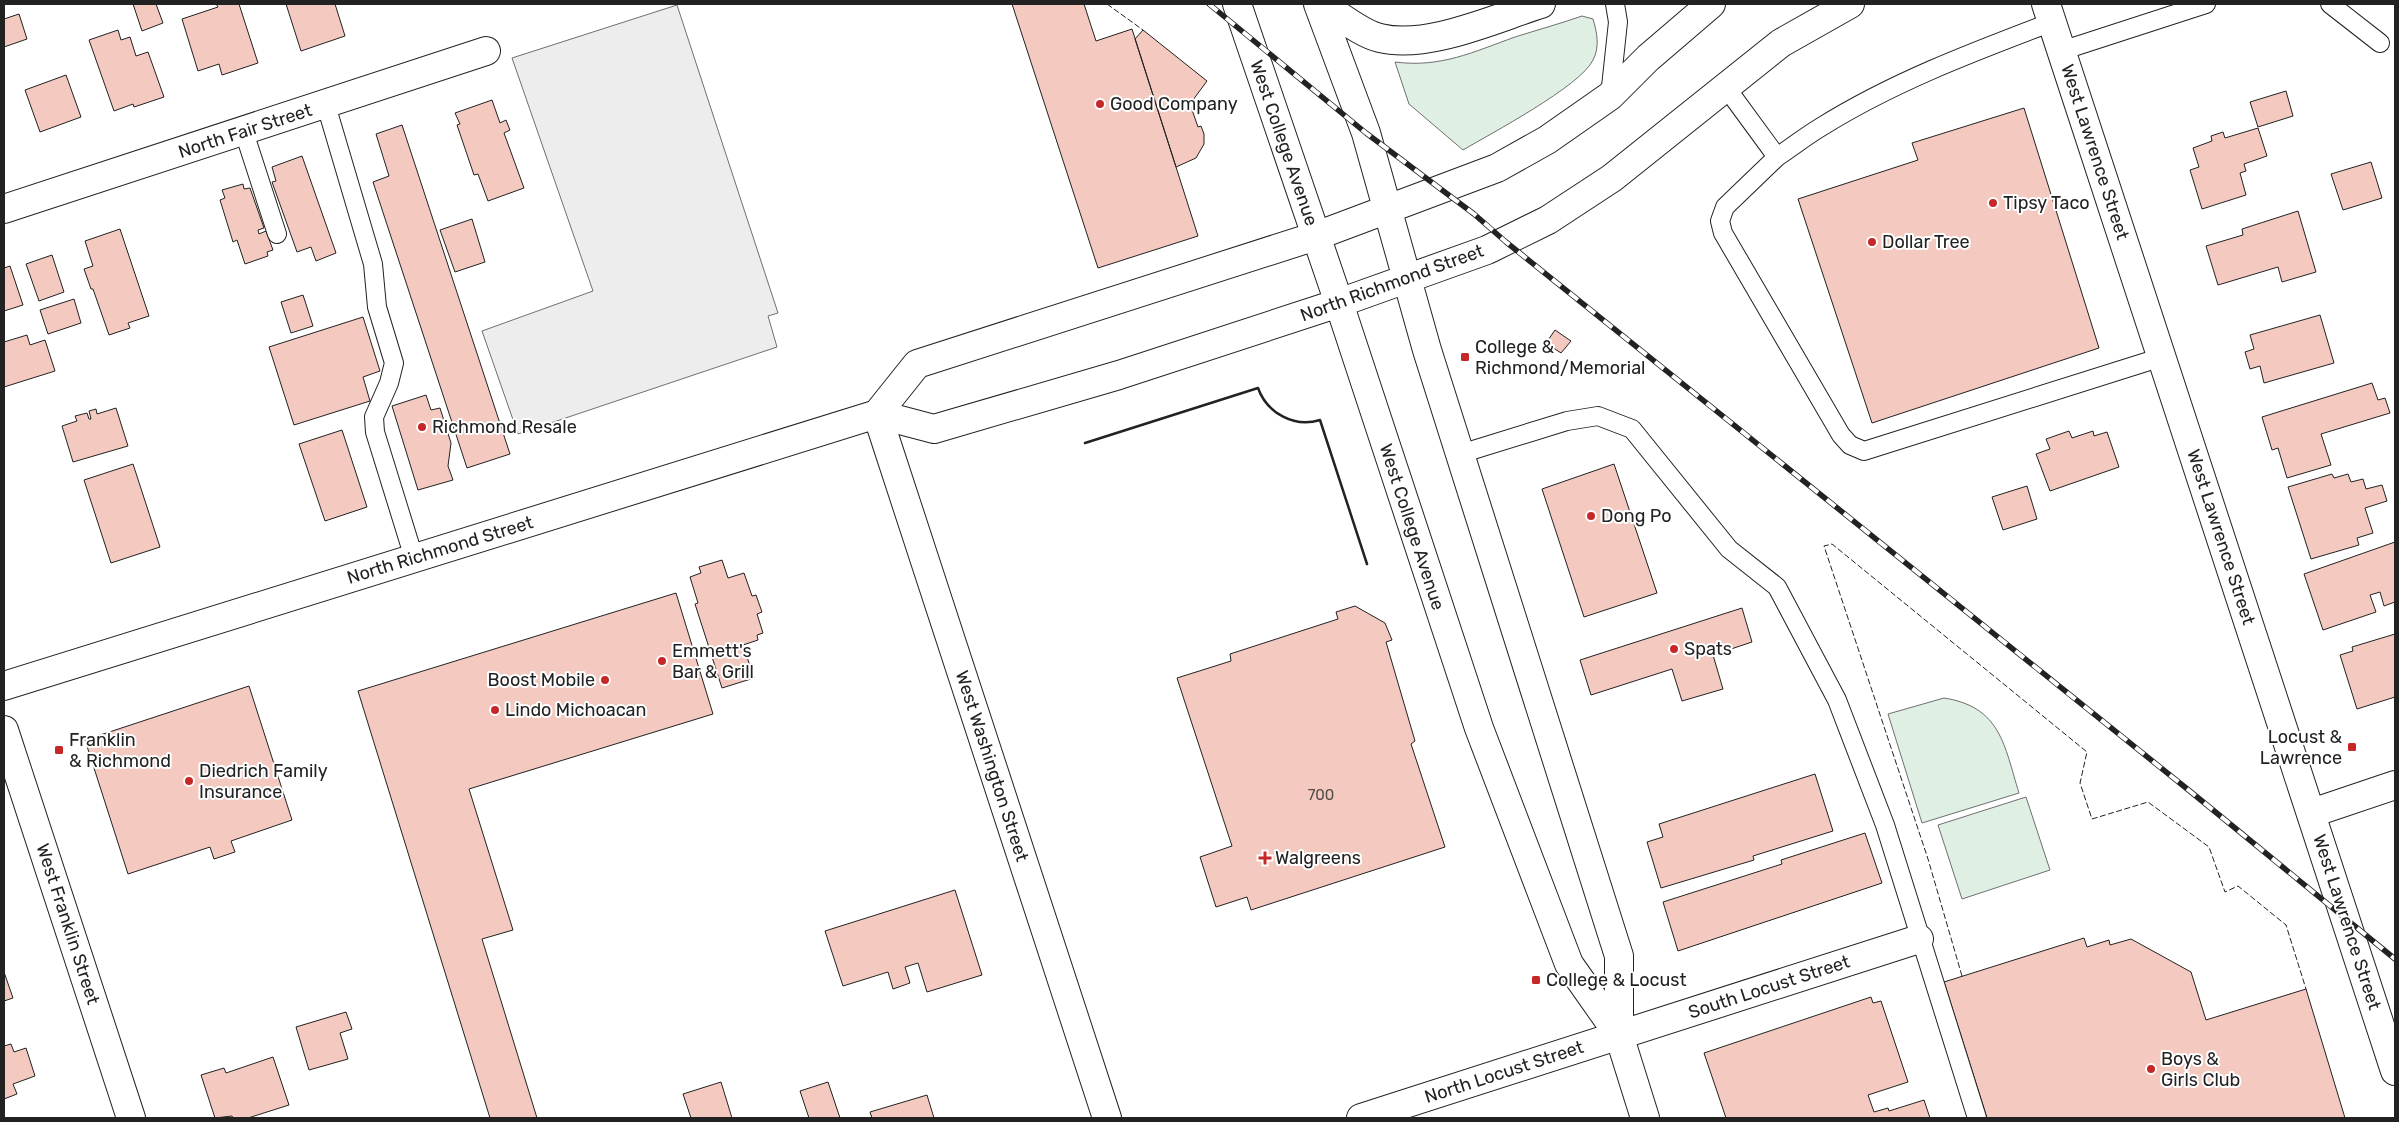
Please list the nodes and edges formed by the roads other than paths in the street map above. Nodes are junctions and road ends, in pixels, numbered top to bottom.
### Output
1 (1237, 4) edge
2 (1319, 4) edge
3 (1540, 4) edge
4 (1615, 4) edge
5 (1711, 4) edge
6 (1850, 4) edge
7 (2206, 4) edge
8 (2330, 4) edge
9 (2049, 13) edge
10 (2380, 43) dead end
11 (486, 51) dead end
12 (2061, 51) junction
13 (1725, 86) junction
14 (1610, 96) junction
15 (326, 104) junction
16 (244, 132) junction
17 (1777, 157) junction
18 (4, 209) edge
19 (1387, 210) junction
20 (277, 234) dead end
21 (1316, 236) junction
22 (1407, 279) junction
23 (1339, 303) junction
24 (2162, 357) junction
25 (877, 414) junction
26 (1460, 454) junction
27 (414, 558) junction
28 (4, 686) edge
29 (4, 730) edge
30 (2395, 785) edge
31 (2312, 813) junction
32 (1919, 939) junction
33 (1619, 1036) junction
34 (2395, 1071) edge
35 (131, 1118) edge
36 (1107, 1118) edge
37 (1361, 1118) edge
38 (1645, 1118) edge
39 (1977, 1118) edge

1 - 21 main road, West College Avenue
2 - 3 main road
2 - 19 main road, West College Avenue
4 - 14 lane
5 - 14 main road
6 - 13 main road, North Richmond Street
7 - 12 lane
8 - 10 lane
9 - 12 main road, West Lawrence Street
9 - 17 lane
11 - 15 main road, North Fair Street
12 - 24 main road, West Lawrence Street
13 - 17 lane
13 - 22 main road, North Richmond Street
14 - 19 main road
15 - 16 main road, North Fair Street
15 - 27 lane
16 - 18 main road, North Fair Street
16 - 20 lane
17 - 24 lane
19 - 21 main road
19 - 22 main road, West College Avenue
21 - 23 main road, West College Avenue
21 - 25 main road
22 - 23 main road, North Richmond Street
22 - 26 main road, West College Avenue
23 - 25 main road, North Richmond Street
23 - 33 main road, West College Avenue
24 - 31 main road, West Lawrence Street
25 - 27 main road, North Richmond Street
25 - 36 main road, West Washington Street
26 - 32 lane
26 - 33 main road, West College Avenue
27 - 28 main road, North Richmond Street
29 - 35 main road, West Franklin Street
30 - 31 main road
31 - 34 main road, West Lawrence Street
32 - 33 main road, South Locust Street
32 - 39 lane
33 - 37 main road, North Locust Street
33 - 38 main road, West College Avenue

